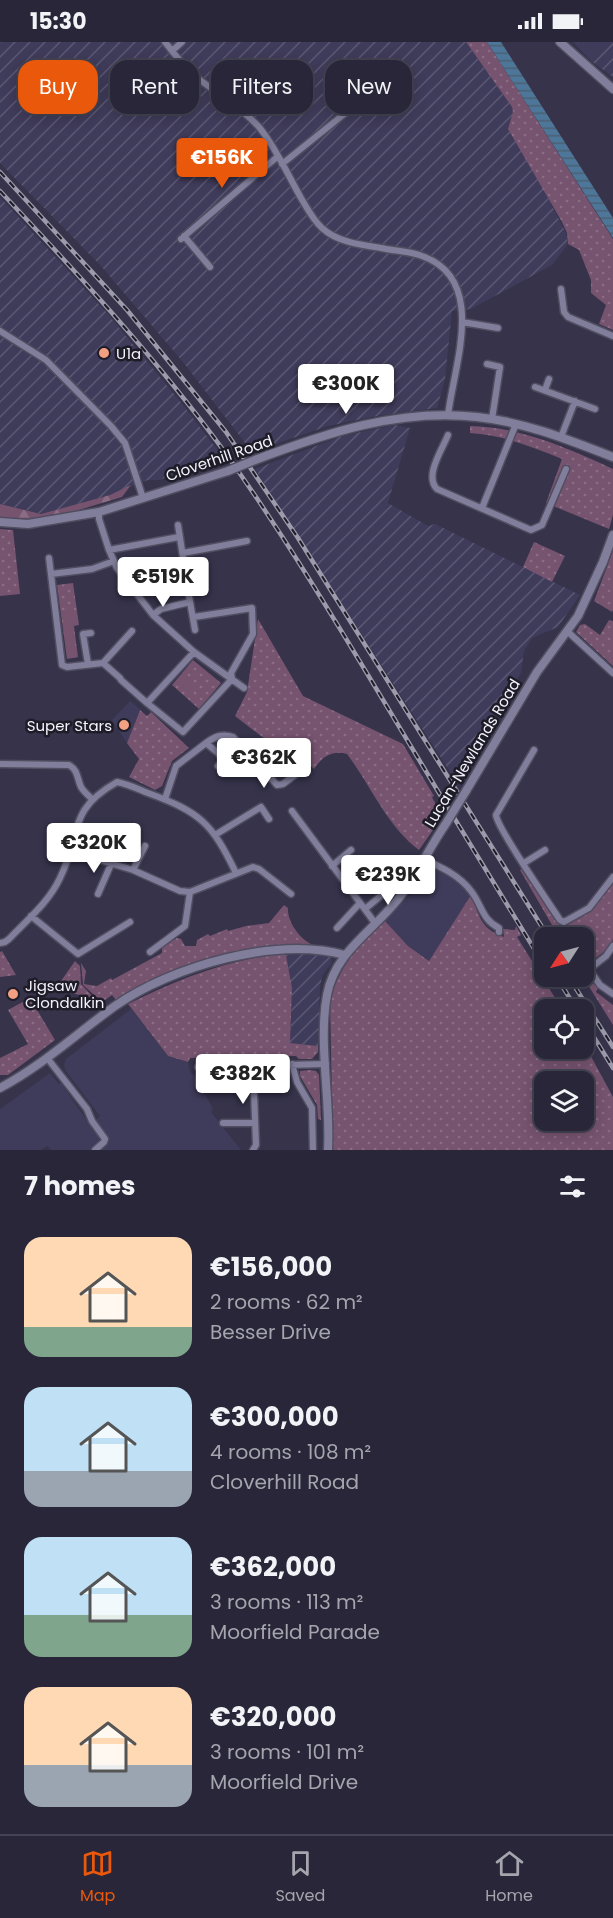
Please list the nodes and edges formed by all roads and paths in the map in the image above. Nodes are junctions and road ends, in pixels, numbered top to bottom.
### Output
1 (165, 42) edge
2 (182, 42) edge
3 (560, 42) edge
4 (172, 51) junction
5 (613, 88) edge
6 (344, 114) edge
7 (278, 157) junction
8 (282, 164) junction
9 (210, 267) dead end
10 (561, 289) dead end
11 (462, 322) junction
12 (498, 328) dead end
13 (0, 331) edge
14 (613, 336) edge
15 (487, 364) dead end
16 (549, 379) dead end
17 (535, 387) dead end
18 (545, 390) junction
19 (575, 401) junction
20 (595, 409) dead end
21 (448, 415) junction
22 (492, 419) junction
23 (516, 424) junction
24 (448, 435) dead end
25 (561, 437) junction
26 (613, 457) edge
27 (566, 469) dead end
28 (143, 498) junction
29 (482, 508) junction
30 (99, 512) junction
31 (0, 522) edge
32 (178, 525) dead end
33 (179, 537) junction
34 (247, 541) dead end
35 (612, 541) edge
36 (109, 550) junction
37 (183, 553) junction
38 (49, 558) dead end
39 (114, 561) junction
40 (51, 574) junction
41 (190, 602) junction
42 (153, 615) junction
43 (194, 617) junction
44 (195, 630) dead end
45 (132, 631) dead end
46 (567, 631) junction
47 (91, 633) dead end
48 (194, 652) junction
49 (103, 663) junction
50 (88, 664) junction
51 (613, 673) edge
52 (232, 680) junction
53 (244, 688) dead end
54 (147, 703) junction
55 (206, 743) junction
56 (534, 750) dead end
57 (0, 764) edge
58 (218, 765) dead end
59 (290, 770) dead end
60 (92, 799) junction
61 (165, 799) junction
62 (292, 811) dead end
63 (269, 819) dead end
64 (215, 835) junction
65 (145, 846) dead end
66 (70, 850) junction
67 (351, 850) dead end
68 (545, 850) dead end
69 (423, 859) junction
70 (112, 862) junction
71 (524, 863) junction
72 (332, 866) junction
73 (133, 870) junction
74 (236, 873) junction
75 (613, 877) edge
76 (395, 884) dead end
77 (190, 892) junction
78 (98, 894) dead end
79 (291, 894) dead end
80 (360, 903) junction
81 (365, 909) junction
82 (31, 916) junction
83 (130, 922) dead end
84 (375, 923) junction
85 (337, 928) dead end
86 (499, 932) dead end
87 (0, 943) edge
88 (613, 946) edge
89 (150, 952) dead end
90 (345, 955) junction
91 (613, 994) edge
92 (48, 1059) junction
93 (292, 1064) junction
94 (326, 1064) junction
95 (253, 1065) junction
96 (198, 1067) dead end
97 (0, 1088) edge
98 (223, 1123) dead end
99 (255, 1123) junction
100 (95, 1150) edge
101 (253, 1150) edge
102 (313, 1150) edge
103 (328, 1150) edge

1 - 4 street
2 - 4 street
3 - 5 street
4 - 7 street
6 - 8 street
7 - 8 street
7 - 9 street
8 - 11 street
10 - 14 street
11 - 12 street
11 - 21 street
13 - 28 street
15 - 22 street
16 - 18 street
17 - 18 street
18 - 19 street
19 - 20 street
19 - 25 street
21 - 22 street, Cloverhill Road
21 - 28 street, Cloverhill Road, bridge
22 - 23 street, Cloverhill Road
23 - 25 street, Cloverhill Road
23 - 29 street
24 - 29 street
25 - 26 street, Cloverhill Road
27 - 29 street
28 - 30 street, Cloverhill Road
30 - 31 street, Cloverhill Road
30 - 36 street
32 - 33 street
33 - 36 street
33 - 37 street
34 - 37 street
35 - 46 street, Lucan-Newlands Road
36 - 39 street
37 - 41 street
38 - 40 street
39 - 40 street
39 - 42 street
40 - 50 street
41 - 42 street
41 - 43 street
42 - 48 street
43 - 44 street
43 - 52 street
45 - 49 street
46 - 51 street
46 - 69 street, Lucan-Newlands Road, bridge
47 - 50 street
48 - 52 street
48 - 54 street
49 - 50 street
49 - 54 street
52 - 53 street
52 - 54 street
55 - 58 street
55 - 59 street
55 - 61 street
56 - 71 street
57 - 60 street
60 - 61 street
60 - 66 street
61 - 64 street
62 - 72 street
63 - 64 street
64 - 74 street
65 - 73 street
66 - 70 street
66 - 82 street
67 - 72 street
68 - 71 street
69 - 84 street, Lucan-Newlands Road
69 - 86 street
70 - 73 street
70 - 78 street
71 - 75 street
72 - 80 street
73 - 77 street
74 - 77 street
74 - 79 street
76 - 81 street
77 - 89 street
80 - 81 street
80 - 85 street
81 - 84 street
82 - 83 street
82 - 87 street
84 - 90 street, Lucan-Newlands Road
88 - 91 street
90 - 92 street
90 - 94 street, Lucan-Newlands Road
92 - 97 street
92 - 100 street
93 - 94 street
93 - 95 street
93 - 102 street
94 - 103 street, Lucan-Newlands Road
95 - 96 street
95 - 99 street
98 - 99 street
99 - 101 street

